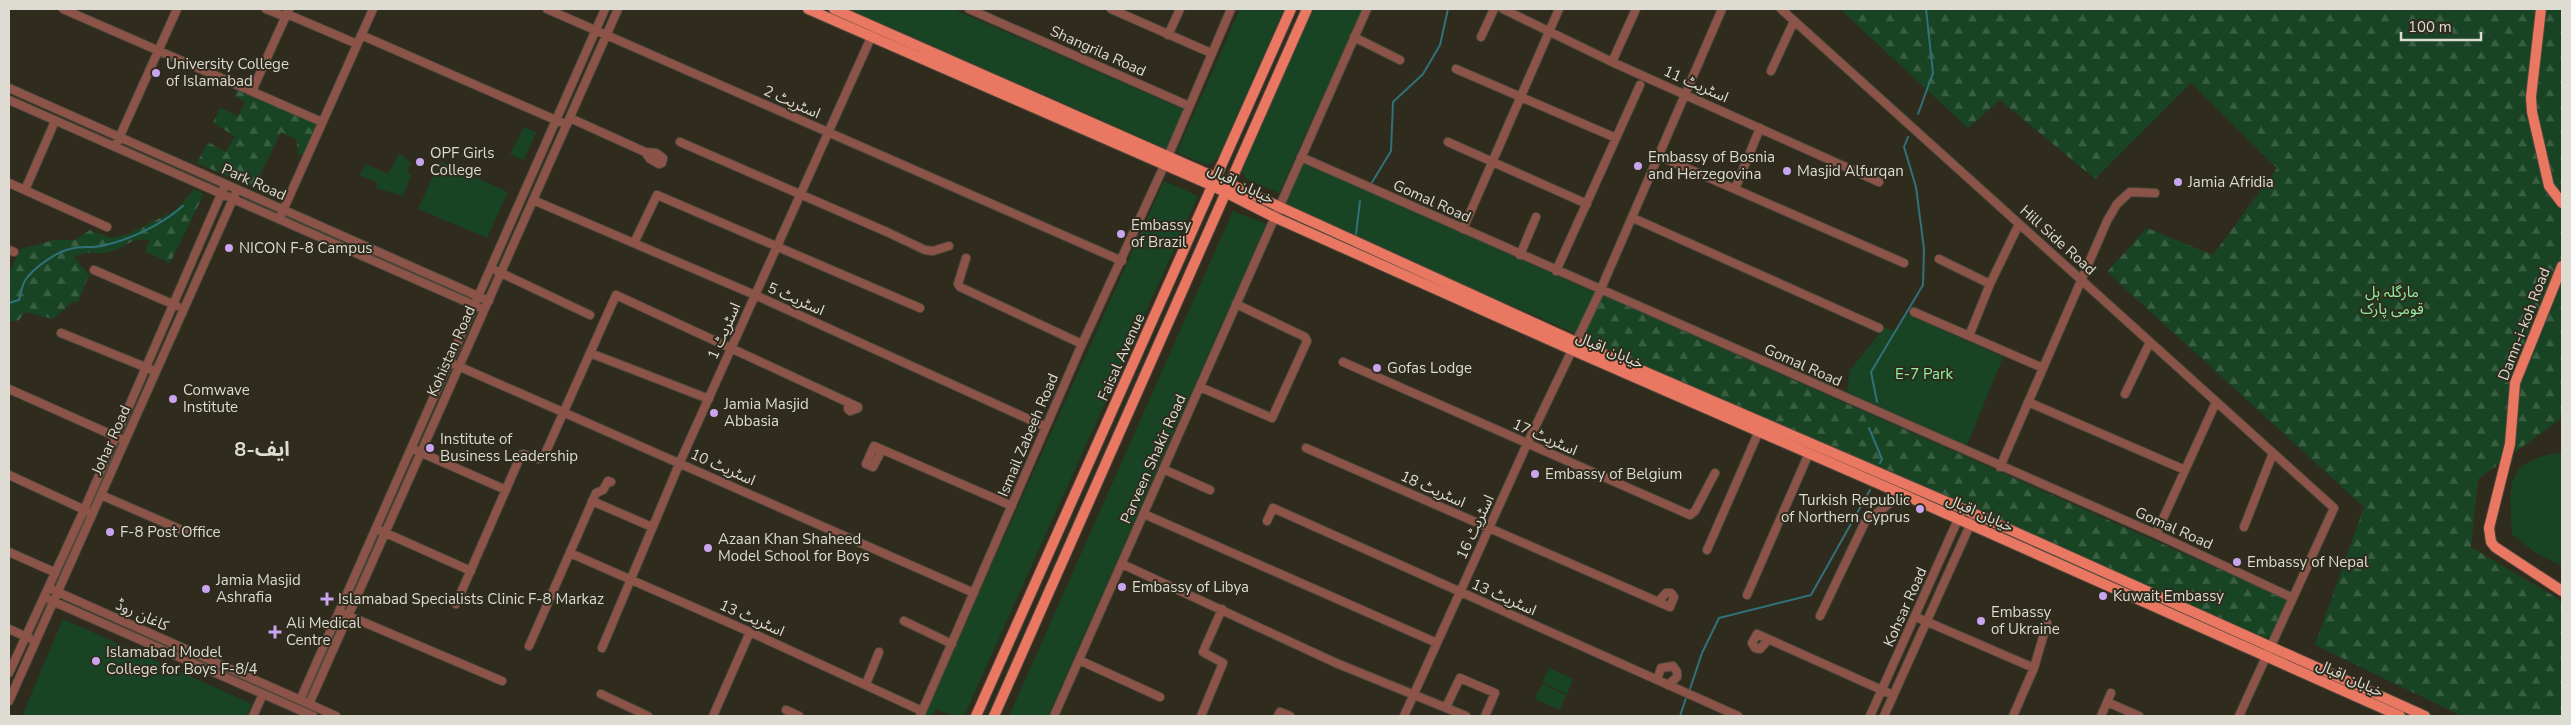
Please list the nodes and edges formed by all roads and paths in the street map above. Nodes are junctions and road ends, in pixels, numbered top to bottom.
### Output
1 (63, 9) edge
2 (177, 9) edge
3 (266, 9) edge
4 (373, 9) edge
5 (547, 9) edge
6 (605, 9) edge
7 (618, 9) edge
8 (808, 9) edge
9 (834, 9) edge
10 (970, 9) edge
11 (1111, 9) edge
12 (1180, 9) edge
13 (1231, 9) edge
14 (1291, 9) edge
15 (1307, 9) edge
16 (1367, 9) edge
17 (1494, 9) edge
18 (1503, 9) edge
19 (1559, 9) edge
20 (1636, 9) edge
21 (1722, 9) edge
22 (1781, 9) edge
23 (2541, 9) edge
24 (287, 13) edge
25 (1794, 21) junction
26 (596, 28) junction
27 (873, 32) junction
28 (1548, 32) junction
29 (607, 34) junction
30 (1168, 35) junction
31 (362, 36) junction
32 (1480, 37) dead end
33 (1354, 38) junction
34 (357, 44) junction
35 (158, 51) junction
36 (1211, 53) junction
37 (1400, 60) dead end
38 (1612, 62) junction
39 (1456, 69) dead end
40 (1771, 71) dead end
41 (1640, 85) dead end
42 (9, 88) edge
43 (252, 91) junction
44 (1520, 95) junction
45 (1685, 95) junction
46 (9, 100) edge
47 (1189, 106) junction
48 (556, 120) junction
49 (56, 121) junction
50 (568, 121) junction
51 (322, 122) junction
52 (1760, 128) junction
53 (829, 133) junction
54 (121, 136) junction
55 (1616, 138) junction
56 (680, 142) dead end
57 (1448, 142) dead end
58 (115, 148) junction
59 (645, 152) dead end
60 (1168, 156) junction
61 (1659, 156) junction
62 (1225, 157) junction
63 (1301, 157) junction
64 (1492, 161) junction
65 (1239, 162) junction
66 (1164, 166) junction
67 (1196, 174) junction
68 (1214, 182) junction
69 (1879, 182) dead end
70 (9, 183) edge
71 (225, 185) junction
72 (1228, 188) junction
73 (1735, 189) junction
74 (24, 190) junction
75 (237, 190) junction
76 (2155, 193) dead end
77 (222, 194) junction
78 (801, 195) junction
79 (232, 199) junction
80 (533, 200) junction
81 (1252, 200) junction
82 (2562, 203) edge
83 (1587, 204) junction
84 (284, 210) junction
85 (1276, 212) junction
86 (1200, 215) junction
87 (1536, 217) dead end
88 (1633, 218) junction
89 (279, 220) junction
90 (1213, 223) junction
91 (2019, 224) junction
92 (106, 227) dead end
93 (1463, 229) junction
94 (634, 243) junction
95 (949, 246) dead end
96 (777, 247) junction
97 (1520, 254) junction
98 (966, 258) dead end
99 (1939, 259) dead end
100 (1122, 261) junction
101 (1904, 264) dead end
102 (2562, 266) edge
103 (490, 268) junction
104 (94, 270) dead end
105 (1556, 271) junction
106 (501, 273) junction
107 (2081, 280) junction
108 (1990, 284) junction
109 (1600, 290) junction
110 (755, 295) junction
111 (478, 296) junction
112 (489, 301) junction
113 (1236, 304) junction
114 (174, 305) junction
115 (474, 306) junction
116 (920, 308) dead end
117 (184, 309) junction
118 (485, 310) junction
119 (1914, 312) dead end
120 (590, 315) dead end
121 (1879, 328) dead end
122 (61, 333) dead end
123 (1969, 336) junction
124 (2150, 342) junction
125 (1082, 344) junction
126 (1574, 346) junction
127 (732, 348) junction
128 (590, 353) junction
129 (449, 362) junction
130 (1343, 362) dead end
131 (460, 367) junction
132 (146, 368) junction
133 (2043, 368) junction
134 (156, 372) junction
135 (441, 380) junction
136 (452, 384) junction
137 (1200, 387) junction
138 (9, 389) edge
139 (2125, 394) dead end
140 (709, 399) junction
141 (848, 402) dead end
142 (2028, 402) junction
143 (2216, 402) junction
144 (564, 411) junction
145 (1046, 427) junction
146 (1759, 431) junction
147 (116, 437) junction
148 (125, 441) junction
149 (1527, 444) junction
150 (1306, 448) dead end
151 (415, 450) junction
152 (882, 450) dead end
153 (1808, 453) junction
154 (2273, 453) junction
155 (680, 462) junction
156 (2000, 467) junction
157 (1164, 468) junction
158 (2184, 470) junction
159 (1715, 473) dead end
160 (9, 475) edge
161 (611, 482) dead end
162 (506, 490) junction
163 (1210, 490) dead end
164 (1902, 494) junction
165 (101, 495) junction
166 (592, 501) junction
167 (1012, 506) junction
168 (1963, 509) junction
169 (84, 510) junction
170 (93, 514) junction
171 (1144, 514) junction
172 (1975, 514) junction
173 (1958, 520) junction
174 (1267, 521) dead end
175 (1970, 524) junction
176 (2244, 527) dead end
177 (376, 528) junction
178 (652, 528) junction
179 (1490, 529) junction
180 (184, 531) dead end
181 (384, 532) junction
182 (2156, 534) junction
183 (1707, 550) dead end
184 (9, 552) edge
185 (570, 553) junction
186 (1122, 564) junction
187 (471, 571) junction
188 (54, 572) junction
189 (629, 580) junction
190 (47, 587) junction
191 (2562, 591) edge
192 (58, 592) junction
193 (1459, 592) junction
194 (974, 593) junction
195 (1747, 595) dead end
196 (43, 597) junction
197 (2293, 598) junction
198 (54, 602) junction
199 (1658, 602) dead end
200 (456, 604) dead end
201 (95, 609) junction
202 (1222, 609) junction
203 (339, 612) junction
204 (347, 615) junction
205 (1820, 616) dead end
206 (1916, 617) junction
207 (91, 618) junction
208 (904, 621) dead end
209 (1927, 621) junction
210 (2047, 623) dead end
211 (9, 629) edge
212 (750, 632) junction
213 (25, 636) junction
214 (35, 640) junction
215 (1768, 640) dead end
216 (1437, 642) junction
217 (952, 644) junction
218 (529, 646) dead end
219 (2272, 647) junction
220 (602, 648) dead end
221 (879, 652) dead end
222 (205, 658) junction
223 (2266, 658) junction
224 (1079, 660) junction
225 (201, 667) junction
226 (2034, 668) junction
227 (9, 674) edge
228 (1656, 680) junction
229 (502, 681) dead end
230 (866, 684) junction
231 (1668, 685) junction
232 (1882, 690) junction
233 (263, 694) junction
234 (601, 694) dead end
235 (1414, 694) junction
236 (2111, 694) dead end
237 (1893, 695) junction
238 (1160, 697) dead end
239 (9, 699) edge
240 (300, 700) junction
241 (2108, 702) junction
242 (309, 704) junction
243 (1446, 707) junction
244 (786, 710) dead end
245 (979, 713) edge
246 (921, 714) edge
247 (1279, 714) edge
248 (993, 715) edge
249 (2016, 715) edge
250 (253, 716) edge
251 (313, 716) edge
252 (336, 716) edge
253 (648, 716) edge
254 (713, 716) edge
255 (799, 716) edge
256 (1054, 716) edge
257 (1201, 716) edge
258 (1290, 716) edge
259 (1404, 716) edge
260 (1466, 716) edge
261 (1485, 716) edge
262 (1738, 716) edge
263 (1870, 716) edge
264 (1884, 716) edge
265 (2101, 716) edge
266 (2139, 716) edge
267 (2239, 716) edge
268 (2400, 716) edge
269 (2425, 716) edge

1 - 35 street
2 - 35 street
3 - 24 street
4 - 31 street
5 - 26 street, اسٹریٹ 2
6 - 26 street, Kohistan Road
7 - 29 street, Kohistan Road
8 - 27 main road, خیابان اقبال
9 - 27 main road, خیابان اقبال
10 - 47 street, Shangrila Road
11 - 30 street
12 - 30 street
13 - 36 street, Ismail Zabeeh Road
14 - 62 main road, Faisal Avenue
15 - 65 main road, Faisal Avenue
16 - 33 street, Parveen Shakir Road
17 - 32 street
18 - 28 street, اسٹریٹ 11
19 - 28 street
20 - 38 street
21 - 45 street
22 - 25 street, Hill Side Road
23 - 82 main road
24 - 34 street
24 - 43 street
25 - 40 street
25 - 91 street, Hill Side Road
26 - 29 street, اسٹریٹ 2
26 - 48 street, Kohistan Road
27 - 53 street, اسٹریٹ 1
27 - 60 main road, خیابان اقبال
27 - 66 main road, خیابان اقبال
28 - 38 street, اسٹریٹ 11
28 - 44 street
29 - 50 street, Kohistan Road
29 - 53 street, اسٹریٹ 2
30 - 36 street
31 - 34 street
31 - 48 street
33 - 37 street
33 - 63 street, Parveen Shakir Road
34 - 51 street
35 - 43 street
35 - 54 street
36 - 47 street, Ismail Zabeeh Road
38 - 45 street, اسٹریٹ 11
39 - 44 street
41 - 55 street
42 - 54 street, Park Road
43 - 51 street
44 - 55 street
44 - 64 street
45 - 52 street, اسٹریٹ 11
45 - 61 street
46 - 49 street, Park Road
47 - 60 street, Ismail Zabeeh Road
48 - 50 street
48 - 103 street, Kohistan Road
49 - 58 street, Park Road
49 - 74 street
50 - 59 street
50 - 80 street, Kohistan Road
51 - 84 street
52 - 69 street, اسٹریٹ 11
52 - 73 street
53 - 78 street, اسٹریٹ 1
53 - 100 street, اسٹریٹ 2
54 - 58 street
54 - 71 street, Park Road
55 - 83 street
56 - 78 street
57 - 64 street
58 - 77 street, Park Road
60 - 66 street, Ismail Zabeeh Road
60 - 67 main road, خیابان اقبال
61 - 73 street
61 - 88 street
62 - 67 main road
62 - 68 main road, Faisal Avenue
63 - 85 street, Parveen Shakir Road
63 - 93 street, Gomal Road
64 - 83 street
64 - 93 street
65 - 72 main road, Faisal Avenue
65 - 81 main road
66 - 67 main road, خیابان اقبال
66 - 100 street, Ismail Zabeeh Road
67 - 68 main road, خیابان اقبال
67 - 86 main road
68 - 72 main road, خیابان اقبال
68 - 86 main road, Faisal Avenue
70 - 74 street
71 - 75 street, Park Road
71 - 77 street, Johar Road
72 - 81 main road, خیابان اقبال
72 - 90 main road, Faisal Avenue
73 - 101 street
74 - 92 street
75 - 79 street, Johar Road
75 - 84 street, Park Road
76 - 107 street
77 - 79 street, Park Road
77 - 114 street, Johar Road
78 - 95 street
78 - 96 street, اسٹریٹ 1
79 - 89 street, Park Road
79 - 117 street, Johar Road
80 - 94 street, اسٹریٹ 5
80 - 106 street, Kohistan Road
81 - 85 main road, خیابان اقبال
81 - 90 main road
83 - 105 street
84 - 89 street
84 - 111 street, Park Road
85 - 113 street, Parveen Shakir Road
85 - 126 main road, خیابان اقبال
86 - 245 main road, Faisal Avenue
87 - 97 street
88 - 109 street
88 - 121 street
89 - 115 street, Park Road
90 - 248 main road, Faisal Avenue
91 - 107 street, Hill Side Road
91 - 108 street
93 - 97 street, Gomal Road
94 - 96 street
94 - 110 street, اسٹریٹ 5
96 - 110 street, اسٹریٹ 1
96 - 116 street
97 - 105 street, Gomal Road
98 - 125 street
99 - 108 street
100 - 125 street, Ismail Zabeeh Road
102 - 191 main road, Damn-i-koh Road
103 - 106 street
103 - 111 street, Kohistan Road
104 - 114 street
105 - 109 street, Gomal Road
106 - 112 street, Kohistan Road
106 - 120 street
107 - 124 street, Hill Side Road
107 - 133 street
108 - 123 street
109 - 126 street
109 - 156 street, Gomal Road
110 - 127 street, اسٹریٹ 1
110 - 145 street, اسٹریٹ 5
111 - 112 street, Park Road
111 - 115 street, Kohistan Road
112 - 118 street, Kohistan Road
113 - 137 street, Parveen Shakir Road
113 - 137 street
114 - 117 street
114 - 132 street, Johar Road
115 - 118 street, Park Road
115 - 129 street, Kohistan Road
117 - 134 street, Johar Road
118 - 131 street, Kohistan Road
119 - 123 street
122 - 132 street
123 - 133 street
124 - 139 street
124 - 143 street, Hill Side Road
125 - 145 street, Ismail Zabeeh Road
126 - 146 main road, خیابان اقبال
126 - 149 street, اسٹریٹ 16
126 - 168 main road, خیابان اقبال
127 - 128 street
127 - 140 street, اسٹریٹ 1
127 - 141 street
128 - 140 street
128 - 144 street
129 - 131 street, اسٹریٹ 10
129 - 135 street, Kohistan Road
130 - 149 street, اسٹریٹ 17
131 - 136 street, Kohistan Road
131 - 144 street, اسٹریٹ 10
132 - 134 street
132 - 147 street, Johar Road
133 - 142 street
134 - 148 street, Johar Road
135 - 136 street
135 - 151 street, Kohistan Road
136 - 151 street, Kohistan Road
137 - 157 street, Parveen Shakir Road
138 - 147 street
140 - 155 street, اسٹریٹ 1
142 - 156 street
142 - 158 street
143 - 154 street, Hill Side Road
143 - 158 street
144 - 155 street, اسٹریٹ 10
144 - 162 street
145 - 167 street, Ismail Zabeeh Road
146 - 153 main road, خیابان اقبال
146 - 183 street
147 - 148 street
147 - 169 street, Johar Road
148 - 165 street, Johar Road
149 - 159 street, اسٹریٹ 17
149 - 179 street, اسٹریٹ 16
150 - 179 street, اسٹریٹ 18
151 - 162 street
151 - 177 street, Kohistan Road
151 - 181 street, Kohistan Road
152 - 167 street
153 - 164 main road, خیابان اقبال
153 - 195 street
154 - 176 street
154 - 197 street, Hill Side Road
155 - 178 street, اسٹریٹ 1
155 - 194 street, اسٹریٹ 10
156 - 182 street, Gomal Road
157 - 163 street
157 - 171 street, Parveen Shakir Road
158 - 182 street
160 - 169 street
161 - 166 street
162 - 187 street
164 - 173 main road, خیابان اقبال
164 - 205 street
165 - 170 street, Johar Road
165 - 180 street
166 - 178 street
166 - 185 street
167 - 194 street, Ismail Zabeeh Road
168 - 172 main road, خیابان اقبال
168 - 173 street, Kohsar Road
169 - 170 street
169 - 188 street, Johar Road
170 - 192 street, Johar Road
171 - 186 street, Parveen Shakir Road
171 - 216 street
172 - 175 street, Kohsar Road
172 - 219 main road, خیابان اقبال
173 - 175 main road, خیابان اقبال
173 - 206 street, Kohsar Road
174 - 193 street, اسٹریٹ 13
175 - 209 street, Kohsar Road
175 - 223 main road, خیابان اقبال
177 - 181 street
177 - 203 street, Kohistan Road
178 - 189 street, اسٹریٹ 1
179 - 193 street, اسٹریٹ 16
179 - 199 street, اسٹریٹ 18
181 - 187 street
181 - 204 street, Kohistan Road
182 - 197 street, Gomal Road
184 - 188 street
185 - 189 street, اسٹریٹ 13
185 - 218 street
186 - 202 street
186 - 224 street, Parveen Shakir Road
187 - 200 street
188 - 190 street, Johar Road
189 - 212 street, اسٹریٹ 13
189 - 220 street, اسٹریٹ 1
190 - 192 street, کاغان روڈ
190 - 196 street, Johar Road
192 - 198 street, Johar Road
192 - 201 street, کاغان روڈ
193 - 216 street, اسٹریٹ 16
193 - 228 street, اسٹریٹ 13
194 - 217 street, Ismail Zabeeh Road
196 - 198 street, کاغان روڈ
196 - 213 street, Johar Road
197 - 219 street
198 - 207 street, کاغان روڈ
198 - 214 street, Johar Road
201 - 207 street
201 - 222 street, کاغان روڈ
202 - 235 street
202 - 257 street
203 - 204 street
203 - 240 street, Kohistan Road
204 - 229 street
204 - 242 street, Kohistan Road
206 - 209 street
206 - 232 street, Kohsar Road
207 - 225 street, کاغان روڈ
208 - 217 street
209 - 226 street
209 - 237 street, Kohsar Road
210 - 226 street
211 - 213 street
212 - 230 street, اسٹریٹ 13
212 - 254 street
213 - 214 street
213 - 227 street, Johar Road
214 - 239 street, Johar Road
215 - 232 street
216 - 235 street, اسٹریٹ 16
217 - 246 street, Ismail Zabeeh Road
219 - 223 street
219 - 269 main road, خیابان اقبال
221 - 230 street
222 - 225 street
222 - 240 street, کاغان روڈ
223 - 267 street
223 - 268 main road, خیابان اقبال
224 - 238 street
224 - 256 street, Parveen Shakir Road
225 - 233 street, کاغان روڈ
226 - 249 street
228 - 231 street, اسٹریٹ 13
228 - 231 street
230 - 246 street, اسٹریٹ 13
231 - 262 street, اسٹریٹ 13
232 - 237 street
232 - 263 street, Kohsar Road
233 - 250 street
233 - 251 street, کاغان روڈ
234 - 253 street
235 - 243 street
235 - 259 street, اسٹریٹ 16
236 - 241 street
237 - 264 street, Kohsar Road
240 - 242 street, کاغان روڈ
241 - 265 street
241 - 266 street
242 - 252 street, کاغان روڈ
243 - 260 street
243 - 261 street
244 - 255 street
247 - 258 street

